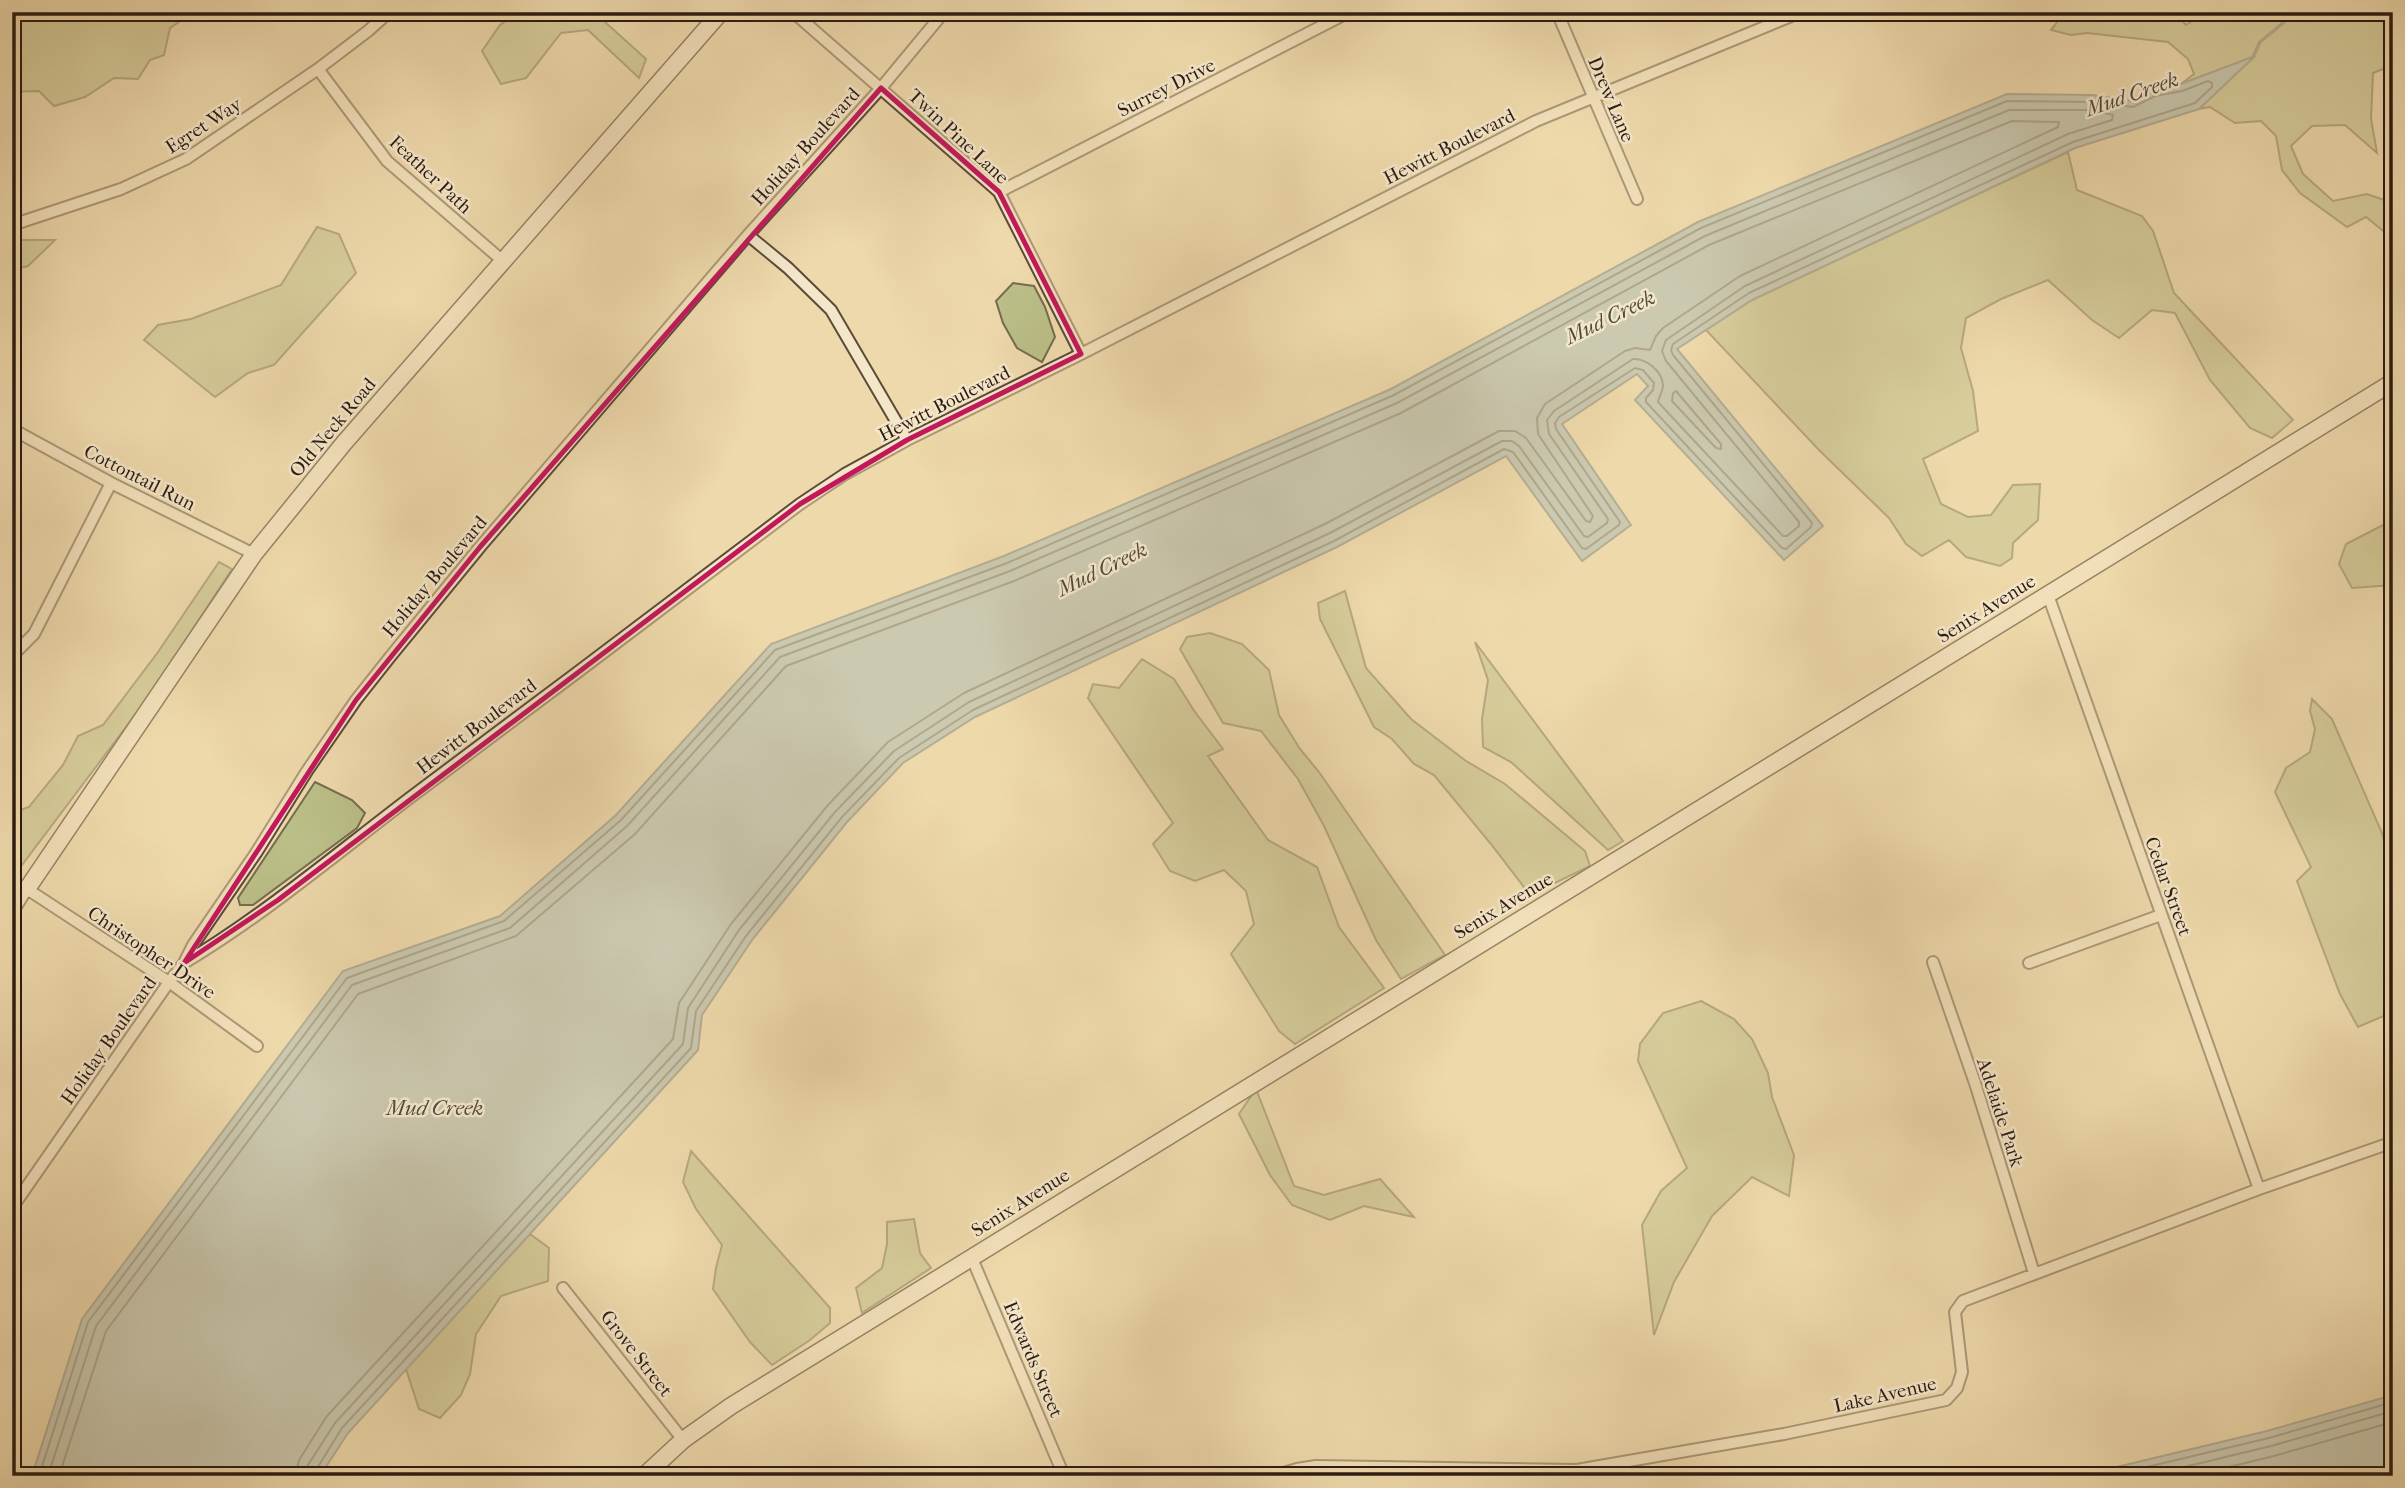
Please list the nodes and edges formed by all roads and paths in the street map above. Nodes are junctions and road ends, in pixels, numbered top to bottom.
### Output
1 (389, 12) edge
2 (721, 12) edge
3 (793, 12) edge
4 (944, 12) edge
5 (1349, 12) edge
6 (1556, 12) edge
7 (1801, 12) edge
8 (318, 69) junction
9 (881, 88) junction
10 (1592, 98) junction
11 (999, 192) junction
12 (1637, 198) dead end
13 (12, 225) edge
14 (748, 235) junction
15 (503, 262) junction
16 (1081, 354) junction
17 (2393, 382) edge
18 (12, 429) edge
19 (907, 439) junction
20 (111, 483) junction
21 (254, 554) junction
22 (2048, 595) junction
23 (12, 656) edge
24 (19, 886) edge
25 (12, 913) edge
26 (2161, 915) junction
27 (1933, 962) dead end
28 (184, 963) junction
29 (2029, 963) dead end
30 (169, 982) junction
31 (257, 1046) dead end
32 (2393, 1142) edge
33 (2259, 1189) junction
34 (12, 1208) edge
35 (971, 1256) junction
36 (2034, 1273) junction
37 (563, 1288) dead end
38 (683, 1440) junction
39 (644, 1476) edge
40 (1064, 1476) edge
41 (1273, 1476) edge

1 - 8 street, Egret Way
2 - 15 street, Old Neck Road
3 - 9 street, Twin Pine Lane
4 - 9 street, Holiday Boulevard
5 - 11 street, Surrey Drive
6 - 10 street, Drew Lane
7 - 10 street, Hewitt Boulevard
8 - 13 street, Egret Way
8 - 15 street, Feather Path
9 - 11 street, Twin Pine Lane
9 - 14 street, Holiday Boulevard
10 - 12 street, Drew Lane
10 - 16 street, Hewitt Boulevard
11 - 16 street, Twin Pine Lane
14 - 19 street
14 - 28 street, Holiday Boulevard
15 - 21 street, Old Neck Road
16 - 19 street, Hewitt Boulevard
17 - 22 street, Senix Avenue
18 - 20 street, Cottontail Run
19 - 28 street, Hewitt Boulevard
20 - 21 street, Cottontail Run
20 - 23 street
21 - 24 street, Old Neck Road
22 - 26 street, Cedar Street
22 - 35 street, Senix Avenue
24 - 25 street
24 - 30 street, Christopher Drive
26 - 29 street
26 - 33 street, Cedar Street
27 - 36 street, Adelaide Park
28 - 30 street, Holiday Boulevard
30 - 31 street, Christopher Drive
30 - 34 street, Holiday Boulevard
32 - 33 street, Lake Avenue
33 - 36 street, Lake Avenue
35 - 38 street, Senix Avenue
35 - 40 street, Edwards Street
36 - 41 street, Lake Avenue
37 - 38 street, Grove Street
38 - 39 street, Senix Avenue

